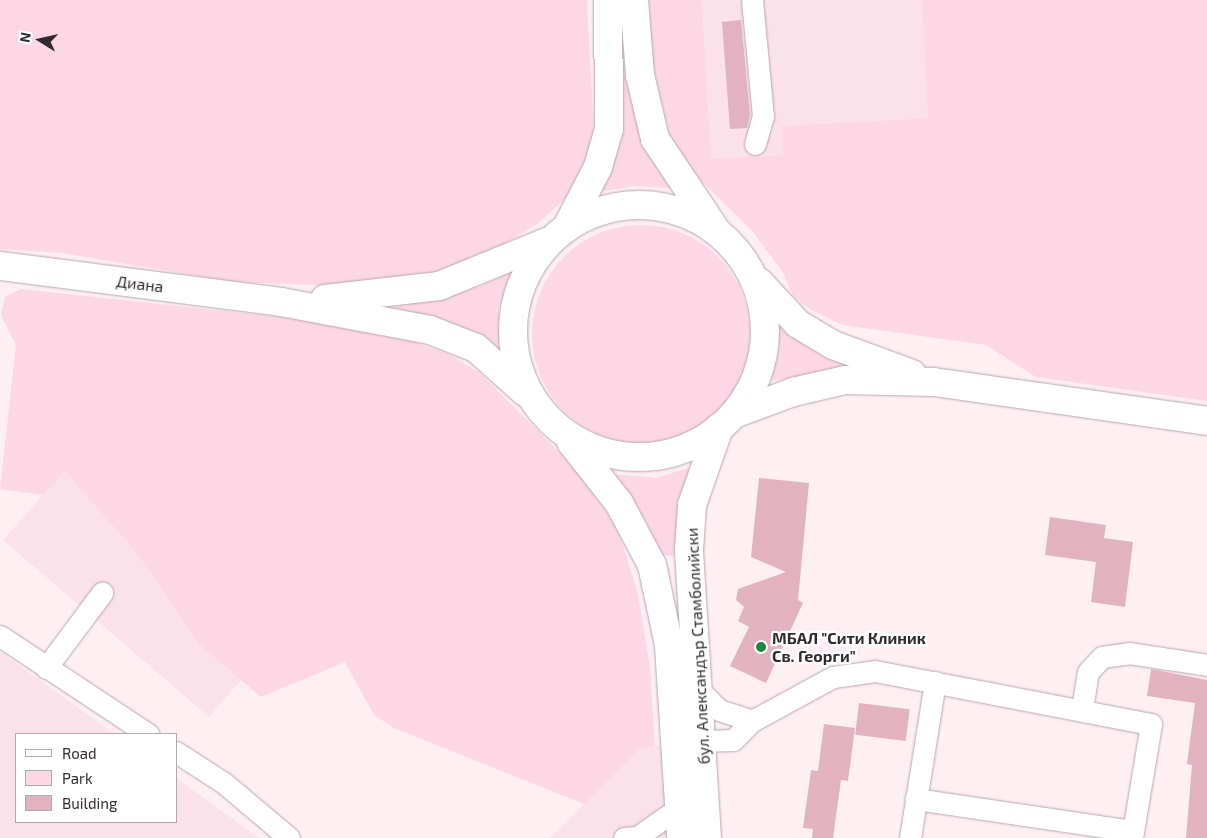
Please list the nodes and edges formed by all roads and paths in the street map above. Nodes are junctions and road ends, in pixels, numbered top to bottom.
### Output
1 (608, 0) edge
2 (634, 0) edge
3 (752, 0) edge
4 (755, 144) dead end
5 (718, 233) junction
6 (559, 234) junction
7 (0, 266) edge
8 (747, 266) junction
9 (281, 302) junction
10 (934, 382) junction
11 (531, 398) junction
12 (727, 421) junction
13 (1207, 421) edge
14 (563, 432) junction
15 (102, 593) dead end
16 (0, 636) edge
17 (669, 645) junction
18 (1207, 665) edge
19 (46, 668) junction
20 (935, 682) junction
21 (701, 692) junction
22 (1082, 709) junction
23 (752, 721) junction
24 (146, 733) edge
25 (704, 741) junction
26 (178, 753) edge
27 (915, 799) junction
28 (680, 807) junction
29 (289, 838) edge
30 (633, 838) edge
31 (681, 838) edge
32 (693, 838) edge
33 (707, 838) edge
34 (910, 838) edge

1 - 6 main road
2 - 5 main road
3 - 4 street
5 - 6 main road
5 - 8 main road
6 - 9 main road
6 - 11 main road
7 - 9 main road, Диана
8 - 10 main road
8 - 12 main road
9 - 11 main road
10 - 12 main road
10 - 13 main road
11 - 14 main road
12 - 14 main road
12 - 21 main road, бул. Александър Стамболийски
14 - 17 main road, бул. Александър Стамболийски
15 - 19 street
16 - 19 street
17 - 25 main road
17 - 28 main road, бул. Александър Стамболийски
18 - 22 street
19 - 24 street
20 - 22 street
20 - 23 street
20 - 27 street
21 - 23 street
21 - 25 main road, бул. Александър Стамболийски
22 - 27 street
23 - 25 street
25 - 33 main road, бул. Александър Стамболийски
26 - 29 street
27 - 34 street
28 - 30 street
28 - 31 main road, бул. Александър Стамболийски
28 - 32 main road

